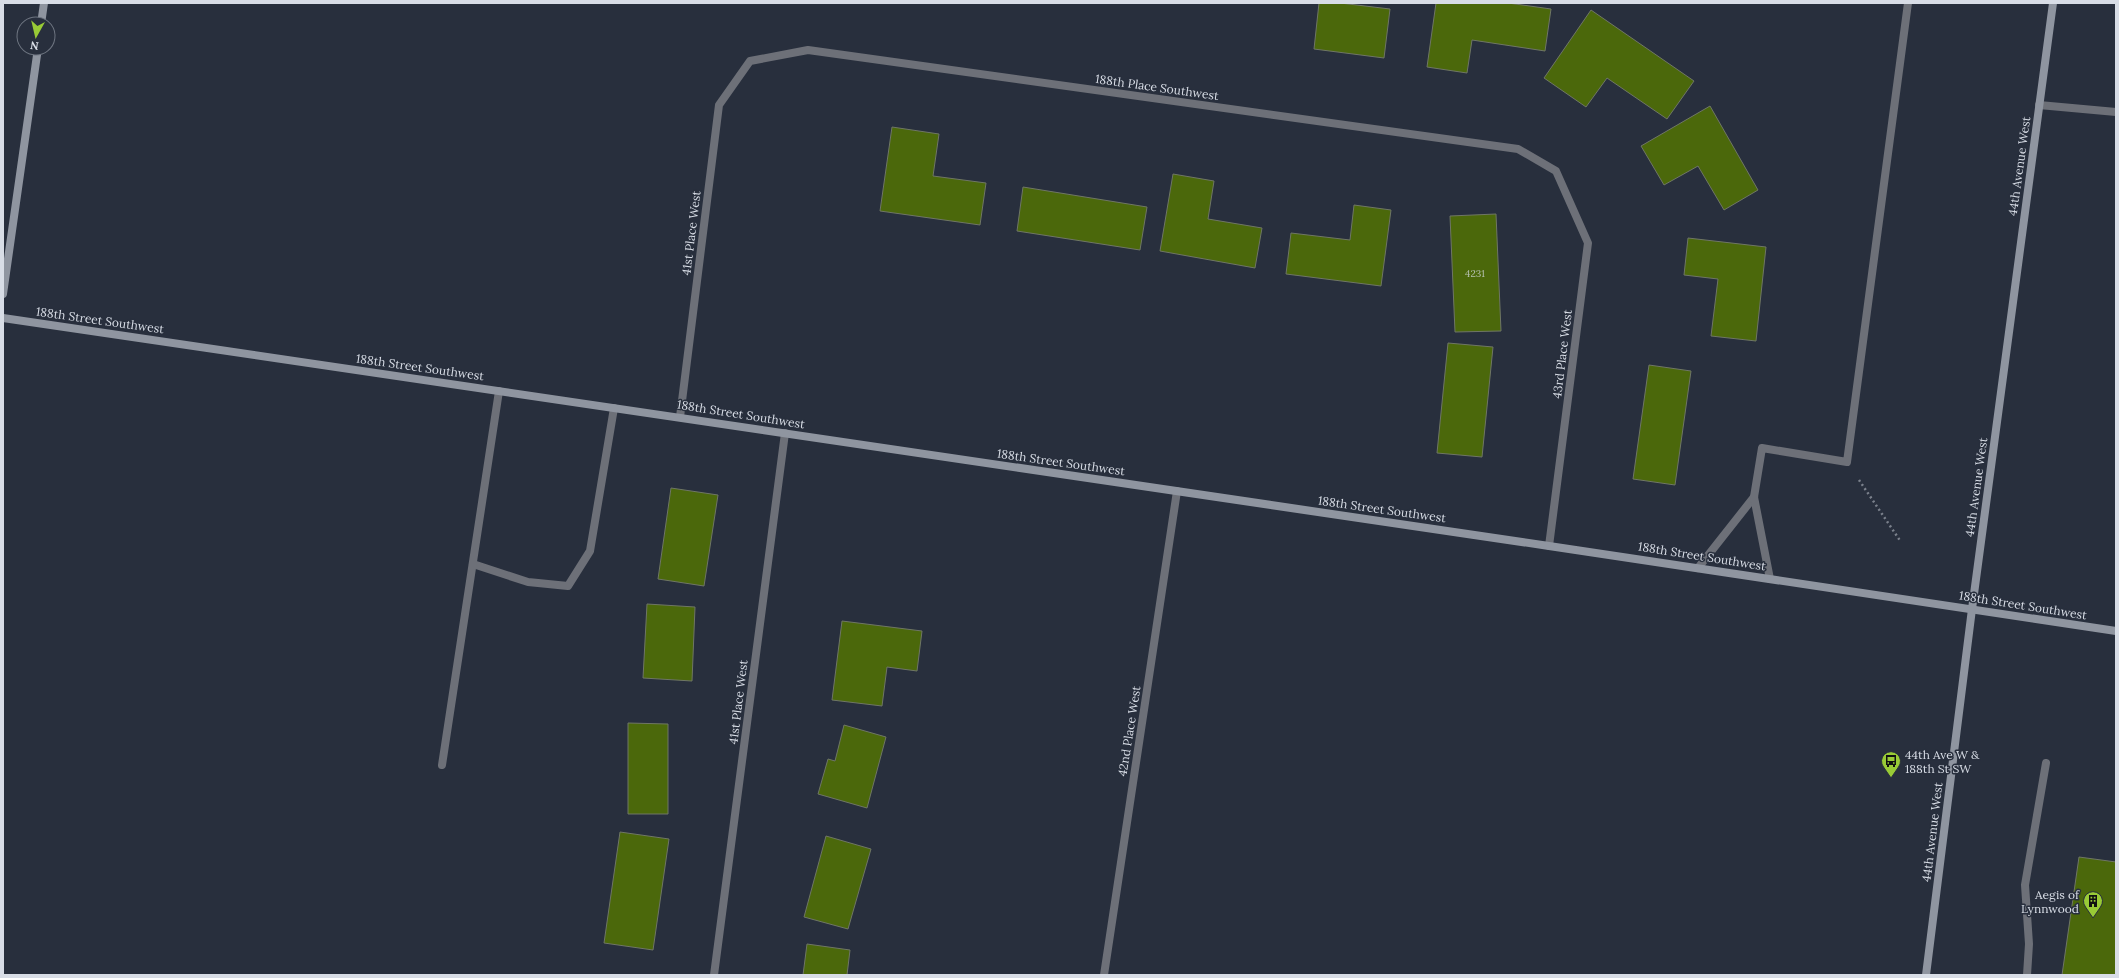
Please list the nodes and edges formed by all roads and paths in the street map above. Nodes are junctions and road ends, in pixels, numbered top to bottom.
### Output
1 (44, 3) edge
2 (1908, 3) edge
3 (2053, 3) edge
4 (42, 16) edge
5 (37, 56) edge
6 (750, 60) joint
7 (2039, 105) junction
8 (2116, 112) edge
9 (1556, 171) joint
10 (3, 294) edge
11 (3, 318) edge
12 (499, 391) junction
13 (614, 408) junction
14 (680, 417) junction
15 (785, 433) junction
16 (1847, 462) junction
17 (1177, 491) junction
18 (1754, 497) junction
19 (1901, 542) dead end
20 (1549, 546) junction
21 (473, 564) junction
22 (1698, 568) junction
23 (1770, 579) junction
24 (1972, 609) junction
25 (2116, 631) edge
26 (2046, 763) dead end
27 (442, 766) dead end
28 (714, 975) edge
29 (1104, 975) edge
30 (1926, 975) edge
31 (2027, 975) edge

1 - 4 street
2 - 16 street
3 - 7 street, 44th Avenue West
5 - 10 street
6 - 9 street, 188th Place Southwest
6 - 14 street, 41st Place West
7 - 8 street
7 - 24 street, 44th Avenue West
9 - 20 street, 43rd Place West
11 - 12 street, 188th Street Southwest
12 - 13 street, 188th Street Southwest
12 - 21 street
13 - 14 street, 188th Street Southwest
13 - 21 street
14 - 15 street, 188th Street Southwest
15 - 17 street, 188th Street Southwest
15 - 28 street, 41st Place West
16 - 18 street
16 - 19 path
17 - 20 street, 188th Street Southwest
17 - 29 street, 42nd Place West
18 - 22 street
18 - 23 street
20 - 22 street, 188th Street Southwest
21 - 27 street
22 - 23 street, 188th Street Southwest
23 - 24 street, 188th Street Southwest
24 - 25 street, 188th Street Southwest
24 - 30 street, 44th Avenue West
26 - 31 street

